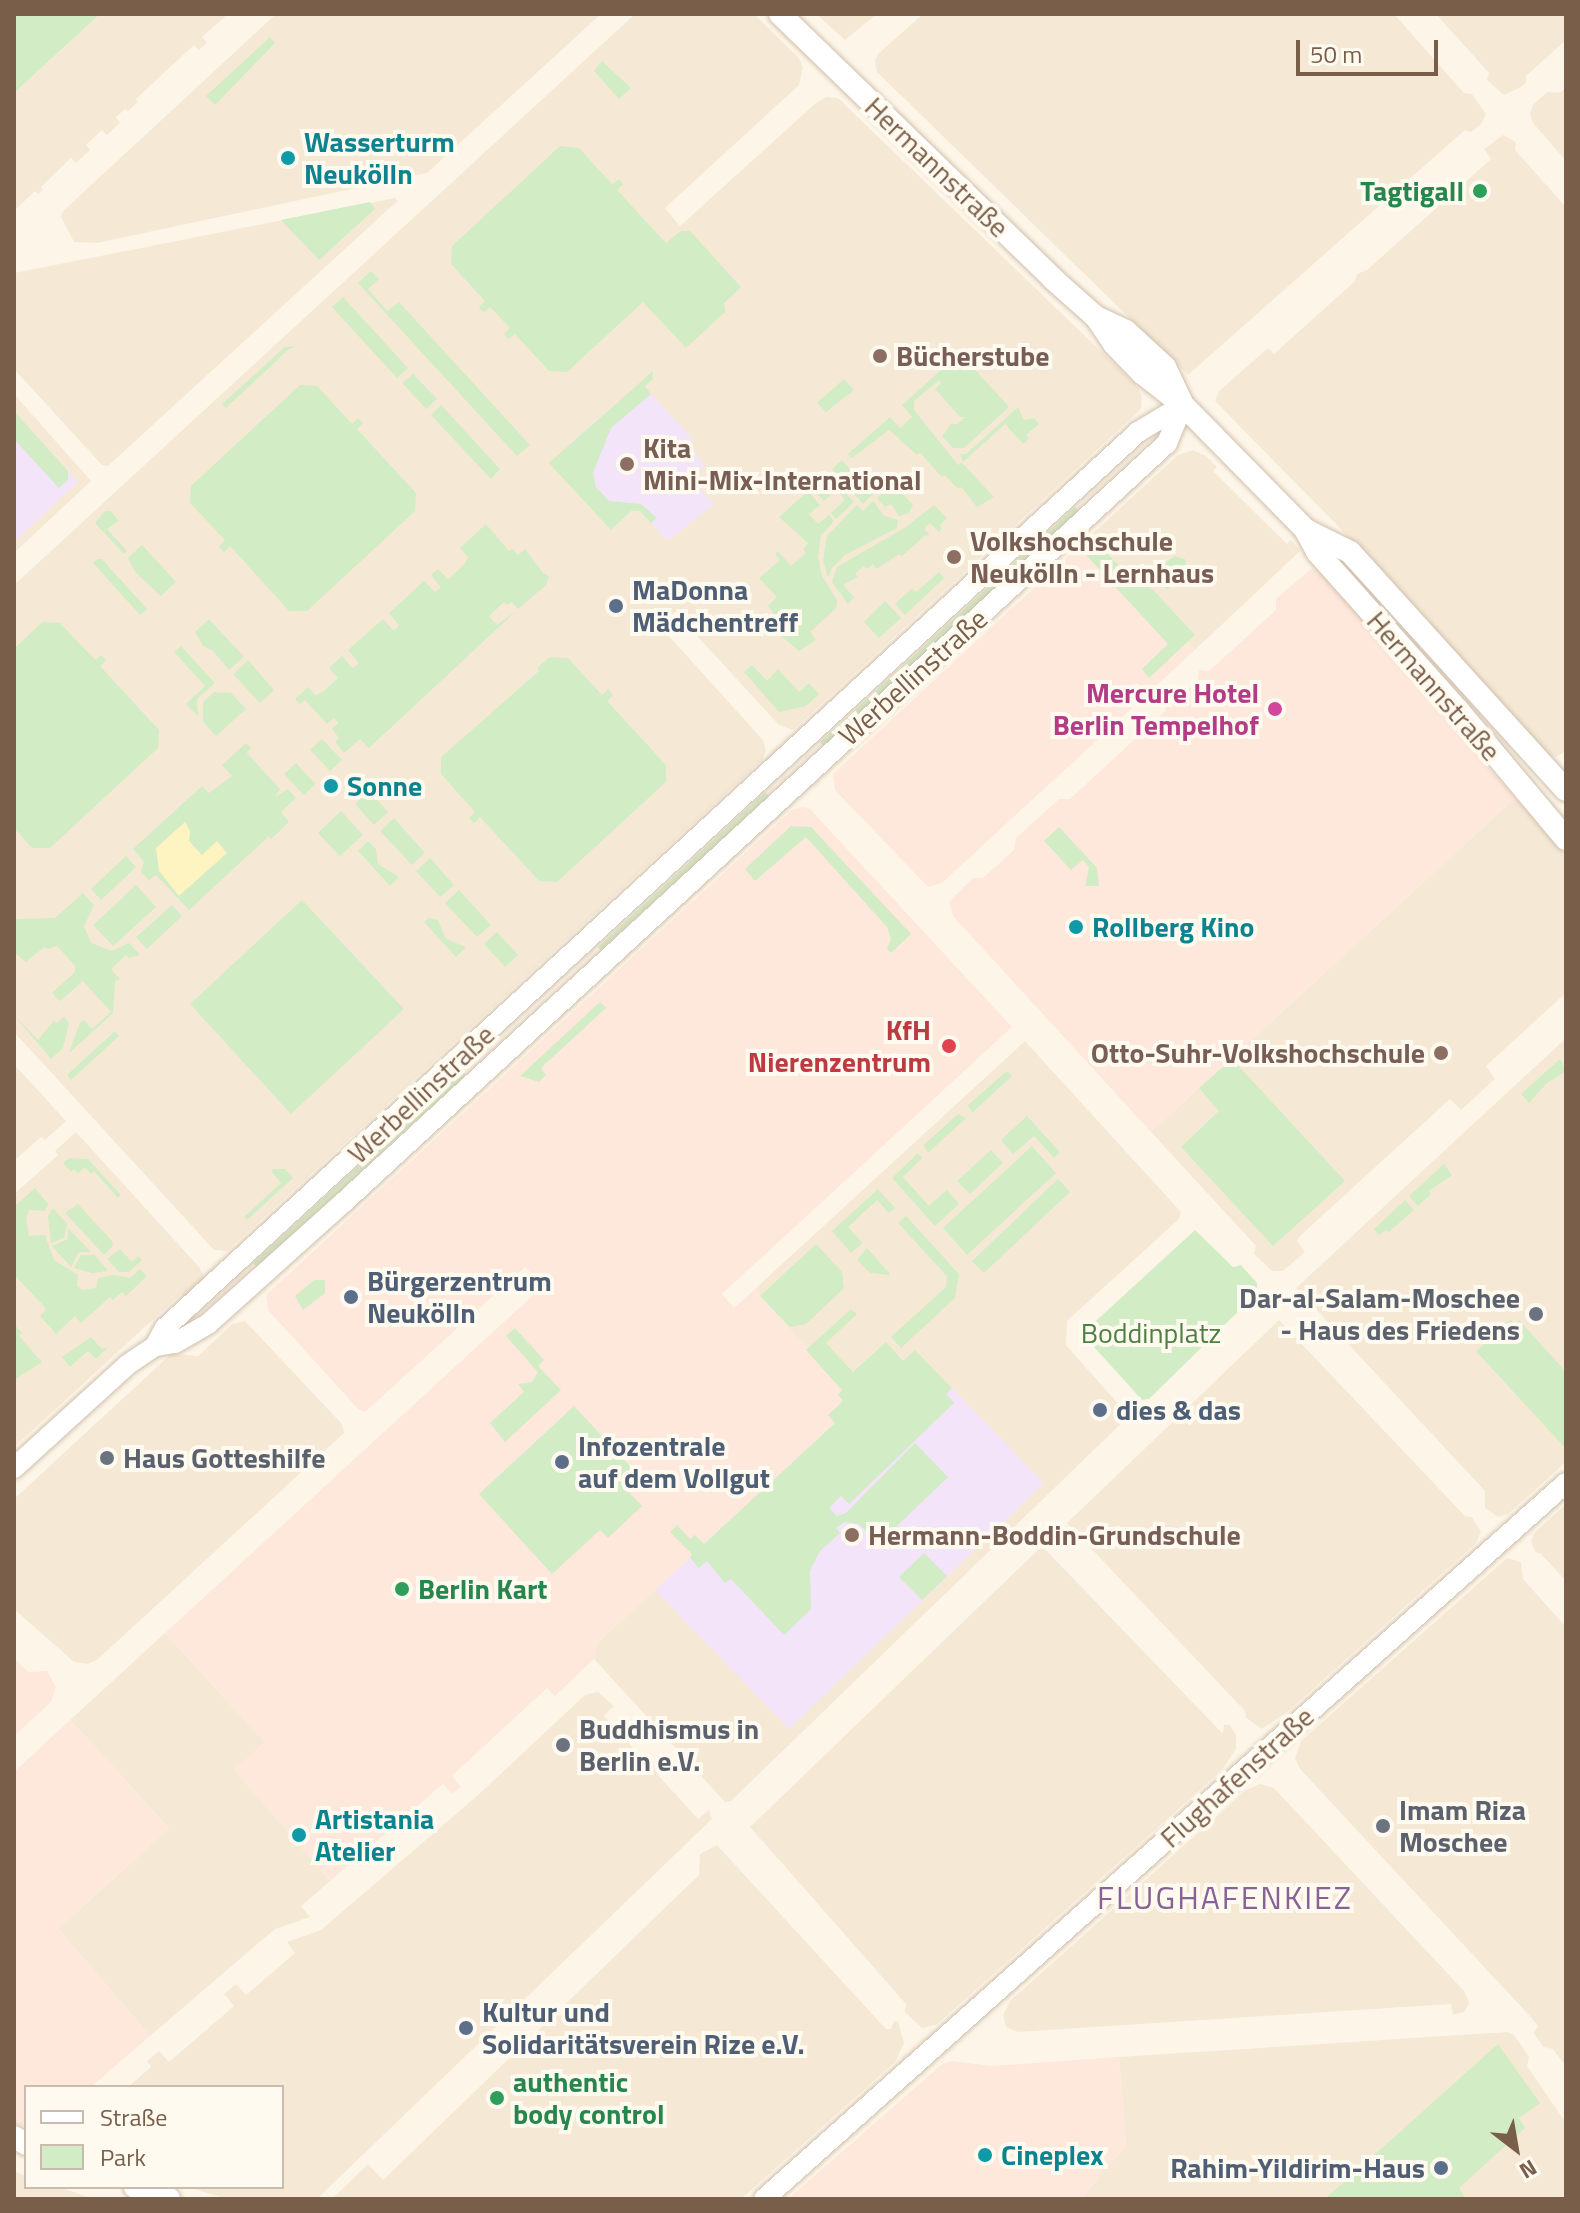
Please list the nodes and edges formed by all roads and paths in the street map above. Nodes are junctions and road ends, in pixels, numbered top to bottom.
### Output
1 (780, 14) edge
2 (1183, 405) junction
3 (1077, 490) junction
4 (1095, 510) junction
5 (1305, 529) junction
6 (787, 757) junction
7 (803, 779) junction
8 (1566, 790) edge
9 (1566, 839) edge
10 (575, 952) junction
11 (594, 972) junction
12 (470, 1049) junction
13 (488, 1069) junction
14 (222, 1276) junction
15 (240, 1296) junction
16 (155, 1346) junction
17 (14, 1468) edge
18 (1566, 1483) edge
19 (141, 2189) edge
20 (169, 2199) edge
21 (764, 2199) edge

1 - 2 main road, Hermannstraße
2 - 3 street, Werbellinstraße
2 - 4 street, Werbellinstraße
2 - 5 main road, Hermannstraße
3 - 4 street
3 - 6 street, Werbellinstraße
4 - 7 street, Werbellinstraße
5 - 8 main road, Hermannstraße
5 - 9 main road, Hermannstraße
6 - 7 street
6 - 10 street, Werbellinstraße
7 - 11 street, Werbellinstraße
10 - 11 street
10 - 12 street, Werbellinstraße
11 - 13 street, Werbellinstraße
12 - 13 street
12 - 14 street, Werbellinstraße
13 - 15 street, Werbellinstraße
14 - 15 street
14 - 16 street, Werbellinstraße
15 - 16 street, Werbellinstraße
16 - 17 street, Werbellinstraße
18 - 21 street, Flughafenstraße
19 - 20 main road

